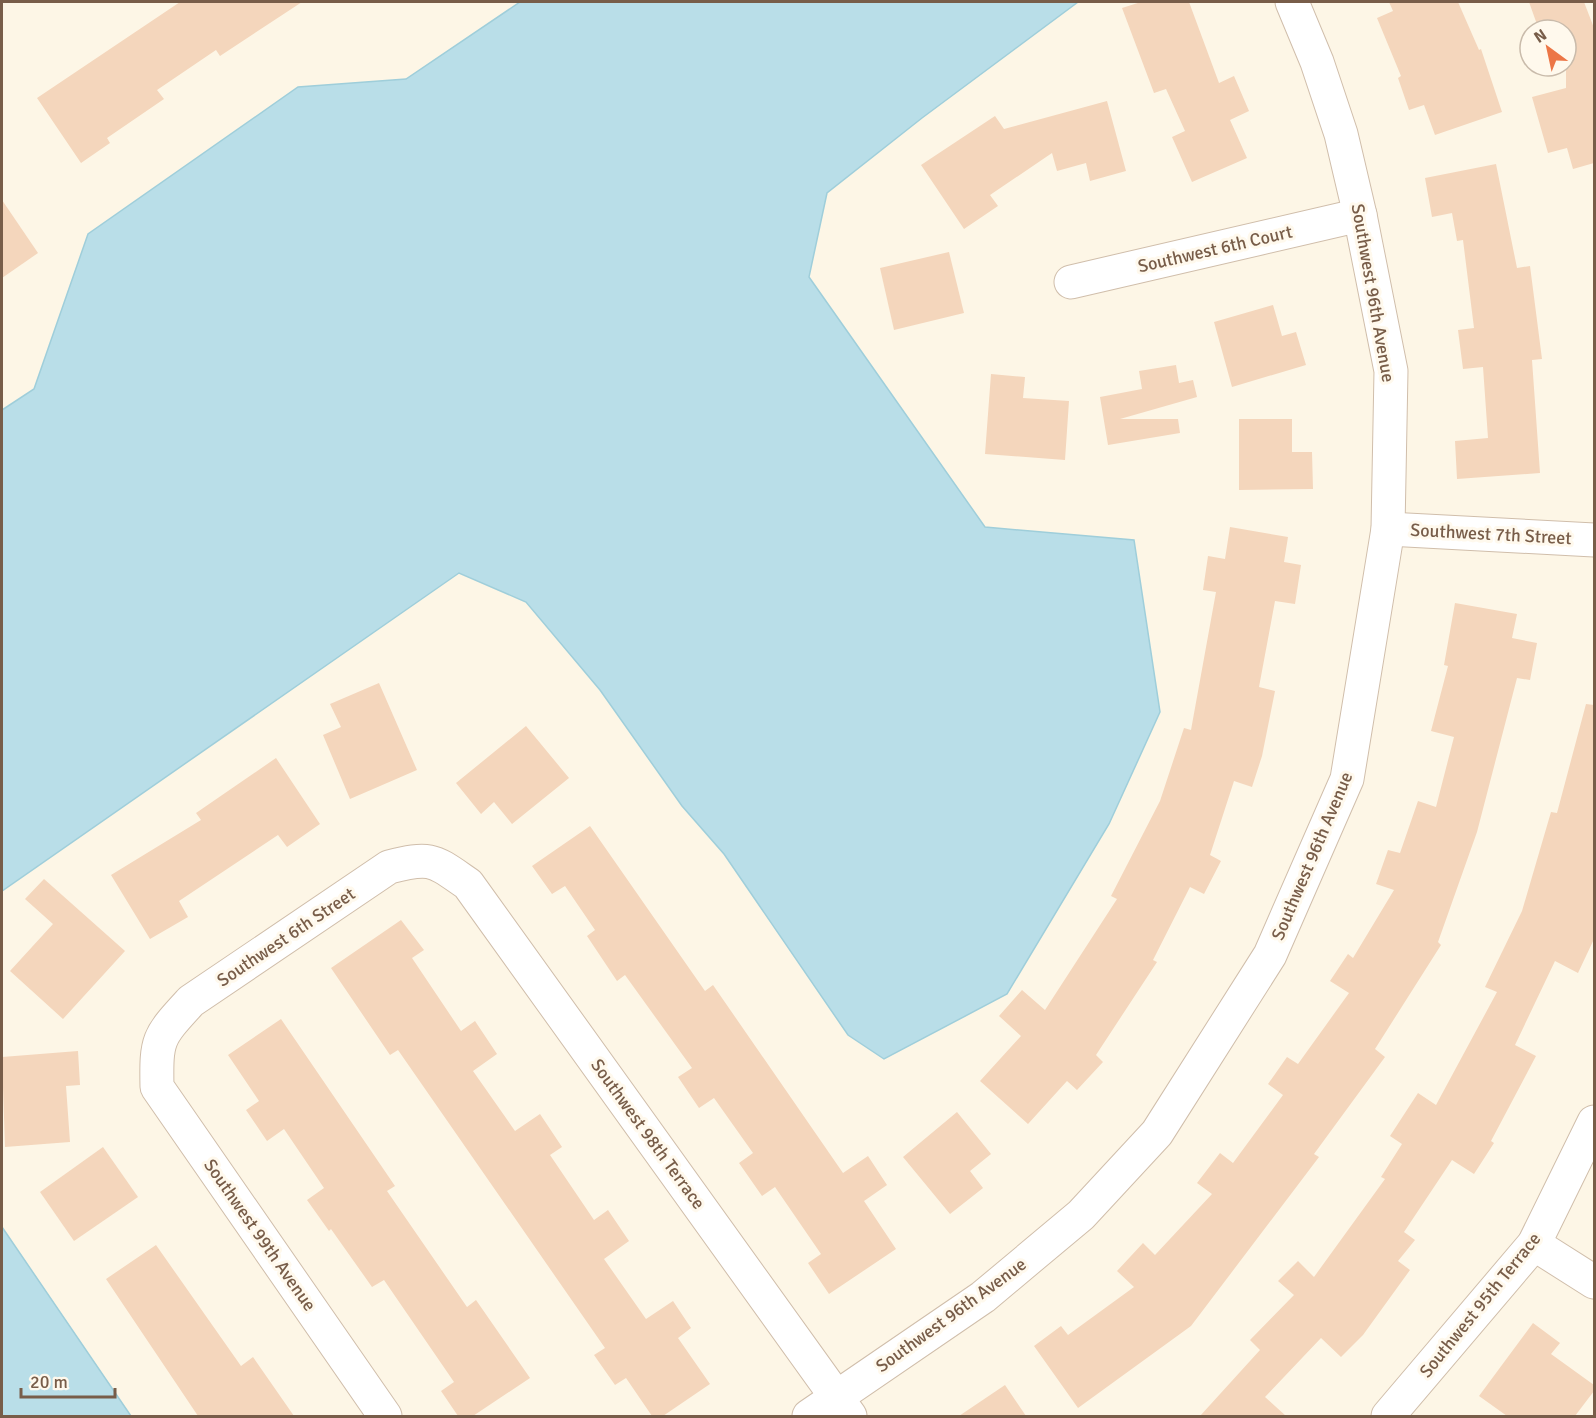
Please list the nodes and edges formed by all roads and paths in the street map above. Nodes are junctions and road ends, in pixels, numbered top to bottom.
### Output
1 (1292, 2) edge
2 (1360, 215) junction
3 (1071, 282) dead end
4 (1388, 529) junction
5 (1594, 540) edge
6 (435, 862) joint
7 (157, 1047) joint
8 (1594, 1122) edge
9 (1534, 1244) junction
10 (1594, 1282) edge
11 (843, 1407) edge
12 (385, 1416) edge
13 (809, 1416) edge
14 (1388, 1416) edge

1 - 2 street, Southwest 96th Avenue
2 - 3 street, Southwest 6th Court
2 - 4 street, Southwest 96th Avenue
4 - 5 street, Southwest 7th Street
4 - 11 street, Southwest 96th Avenue
6 - 7 street, Southwest 6th Street
6 - 11 street, Southwest 98th Terrace
7 - 12 street, Southwest 99th Avenue
8 - 9 street, Southwest 95th Terrace
9 - 10 street
9 - 14 street, Southwest 95th Terrace
11 - 13 street

